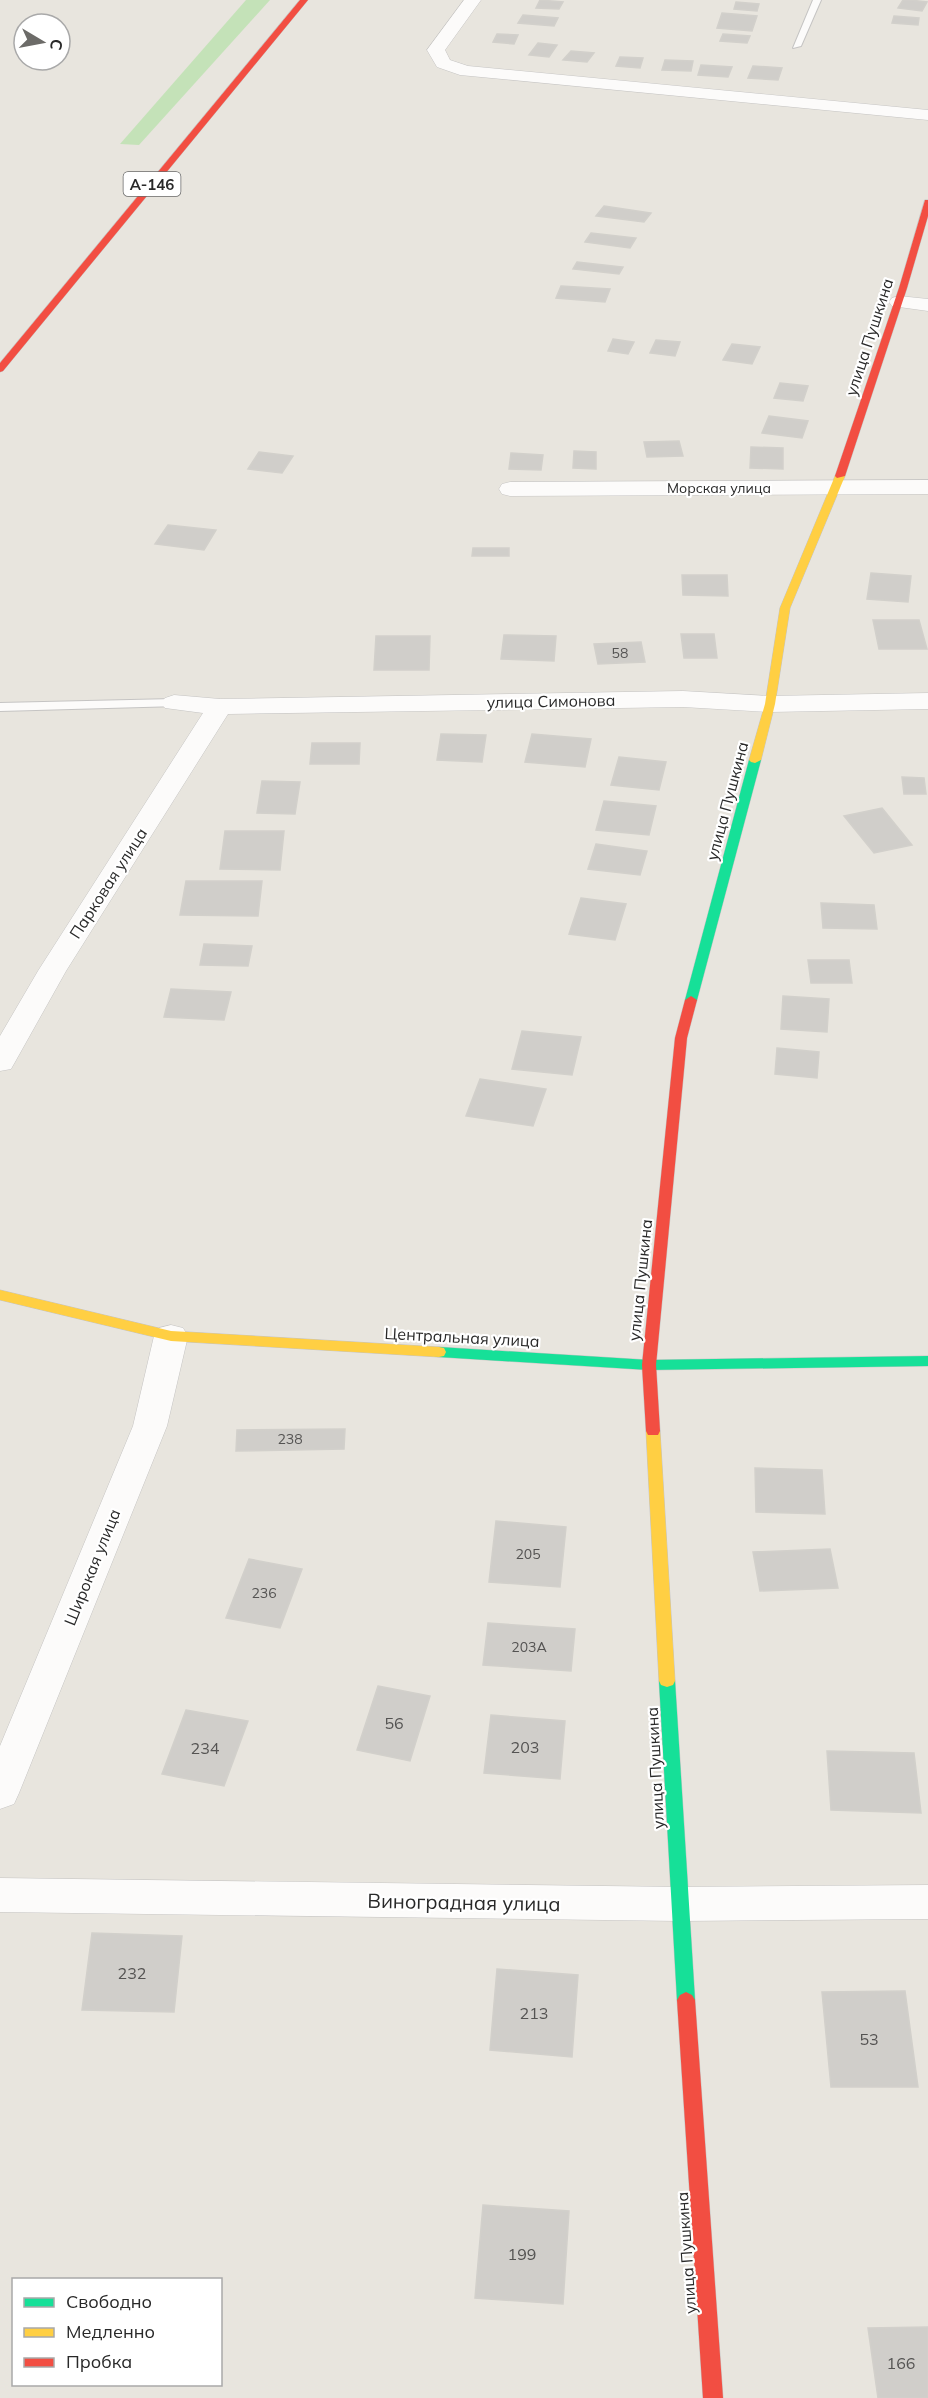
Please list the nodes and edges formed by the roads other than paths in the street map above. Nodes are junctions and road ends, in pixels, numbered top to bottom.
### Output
1 (304, 0) edge
2 (473, 0) edge
3 (817, 0) edge
4 (796, 46) dead end
5 (928, 115) edge
6 (928, 202) edge
7 (899, 302) junction
8 (928, 305) edge
9 (0, 369) edge
10 (928, 487) edge
11 (836, 488) junction
12 (510, 489) dead end
13 (928, 701) edge
14 (174, 703) joint
15 (770, 704) junction
16 (0, 707) edge
17 (220, 707) junction
18 (0, 1062) edge
19 (0, 1295) edge
20 (171, 1336) junction
21 (928, 1361) edge
22 (649, 1365) junction
23 (0, 1793) edge
24 (0, 1895) edge
25 (928, 1902) edge
26 (680, 1904) junction
27 (712, 2398) edge

1 - 9 main road, А-146
2 - 5 street
3 - 4 lane
6 - 7 main road, улица Пушкина
7 - 8 street
7 - 11 main road, улица Пушкина
10 - 11 street, Морская улица
11 - 12 street, Морская улица
11 - 15 main road, улица Пушкина
13 - 15 street, улица Симонова
14 - 16 lane
14 - 17 street, улица Симонова
15 - 17 street, улица Симонова
15 - 22 main road, улица Пушкина
17 - 18 street, Парковая улица
19 - 20 main road, Центральная улица
20 - 22 main road, Центральная улица
20 - 23 street, Широкая улица
21 - 22 main road, Центральная улица
22 - 26 main road, улица Пушкина
24 - 26 street, Виноградная улица
25 - 26 street, Виноградная улица
26 - 27 main road, улица Пушкина

